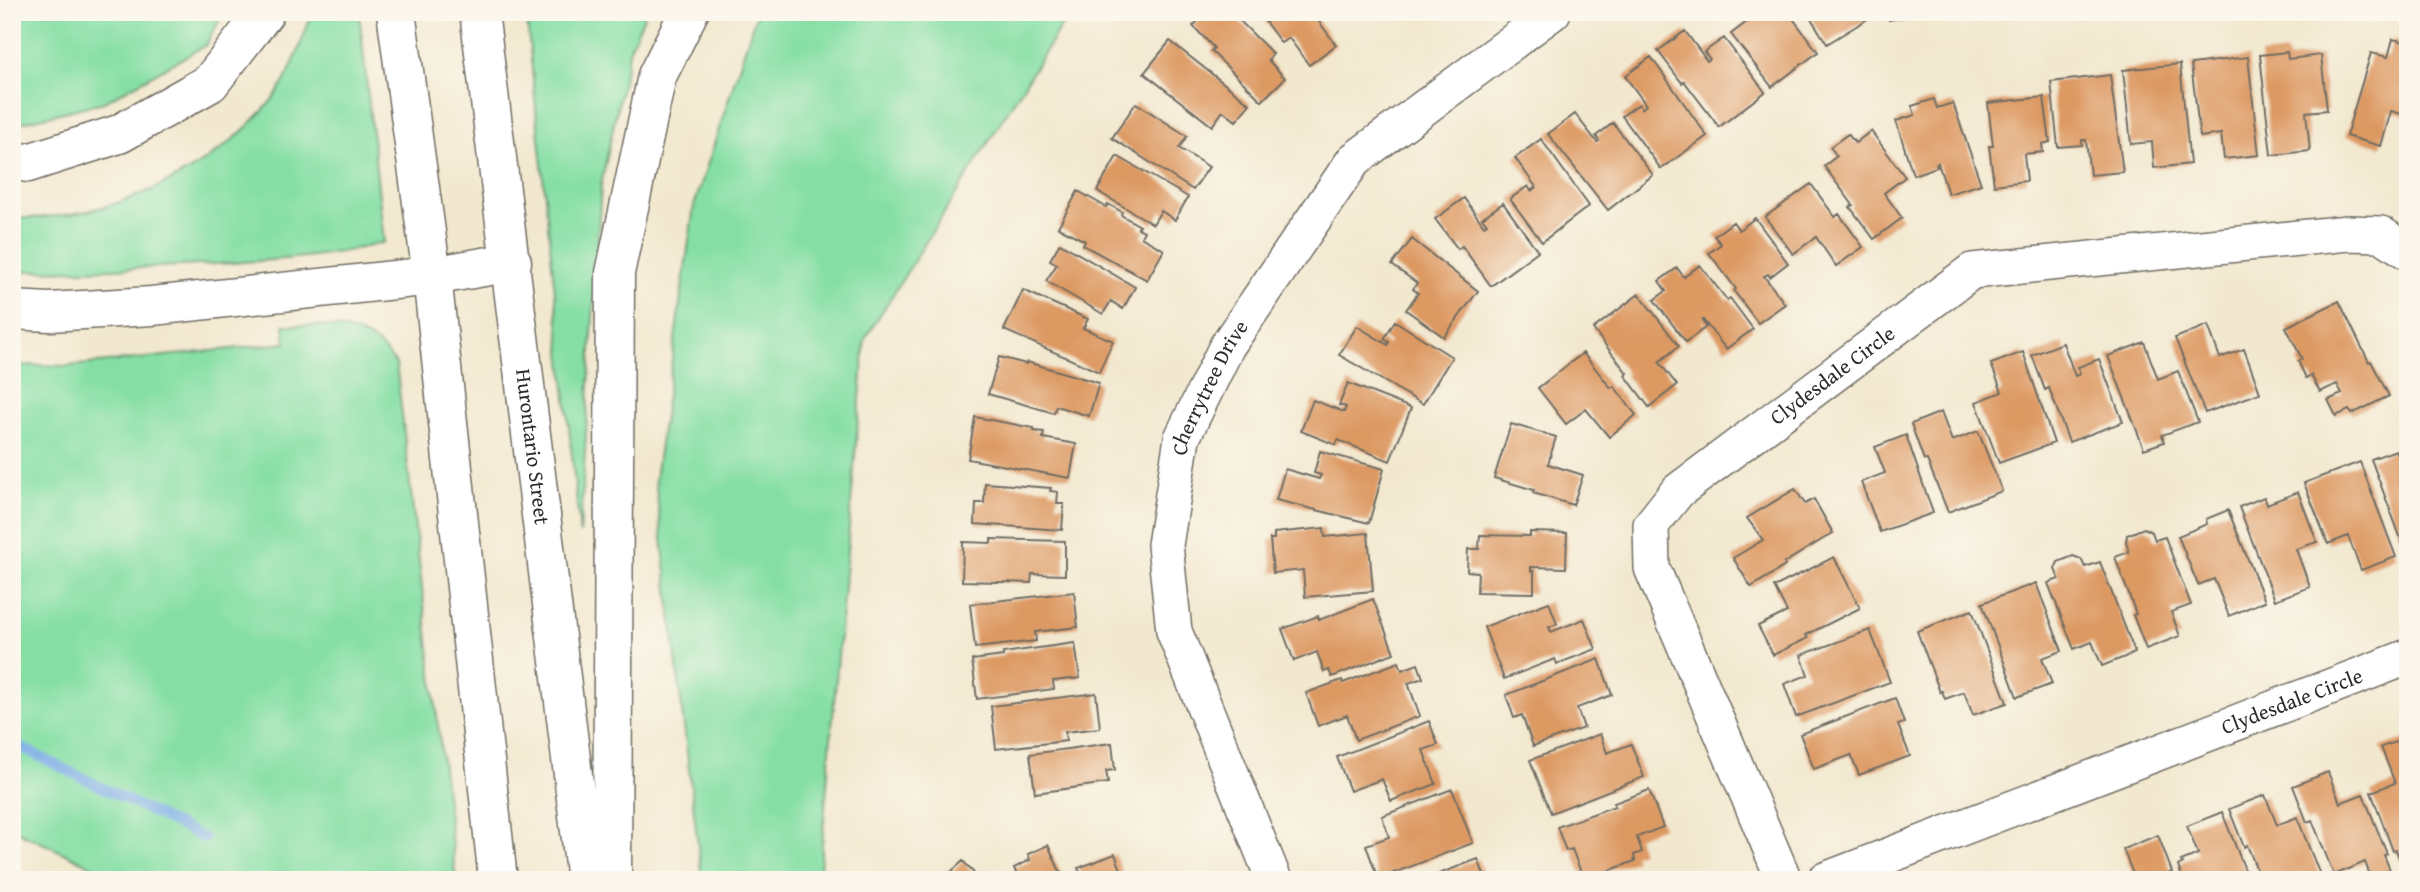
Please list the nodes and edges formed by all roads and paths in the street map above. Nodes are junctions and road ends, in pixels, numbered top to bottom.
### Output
1 (265, 12) edge
2 (396, 12) edge
3 (480, 12) edge
4 (689, 12) edge
5 (1553, 12) edge
6 (12, 161) edge
7 (2408, 252) edge
8 (512, 262) junction
9 (432, 276) junction
10 (12, 310) edge
11 (2408, 657) edge
12 (498, 880) edge
13 (586, 880) edge
14 (612, 880) edge
15 (1274, 880) edge
16 (1784, 880) edge
17 (1825, 880) edge

1 - 6 main road
2 - 9 main road
3 - 8 main road, Hurontario Street
4 - 14 main road
5 - 15 street, Cherrytree Drive
7 - 16 street, Clydesdale Circle
8 - 9 main road
8 - 13 main road, Hurontario Street
9 - 10 main road
9 - 12 main road
11 - 17 street, Clydesdale Circle

